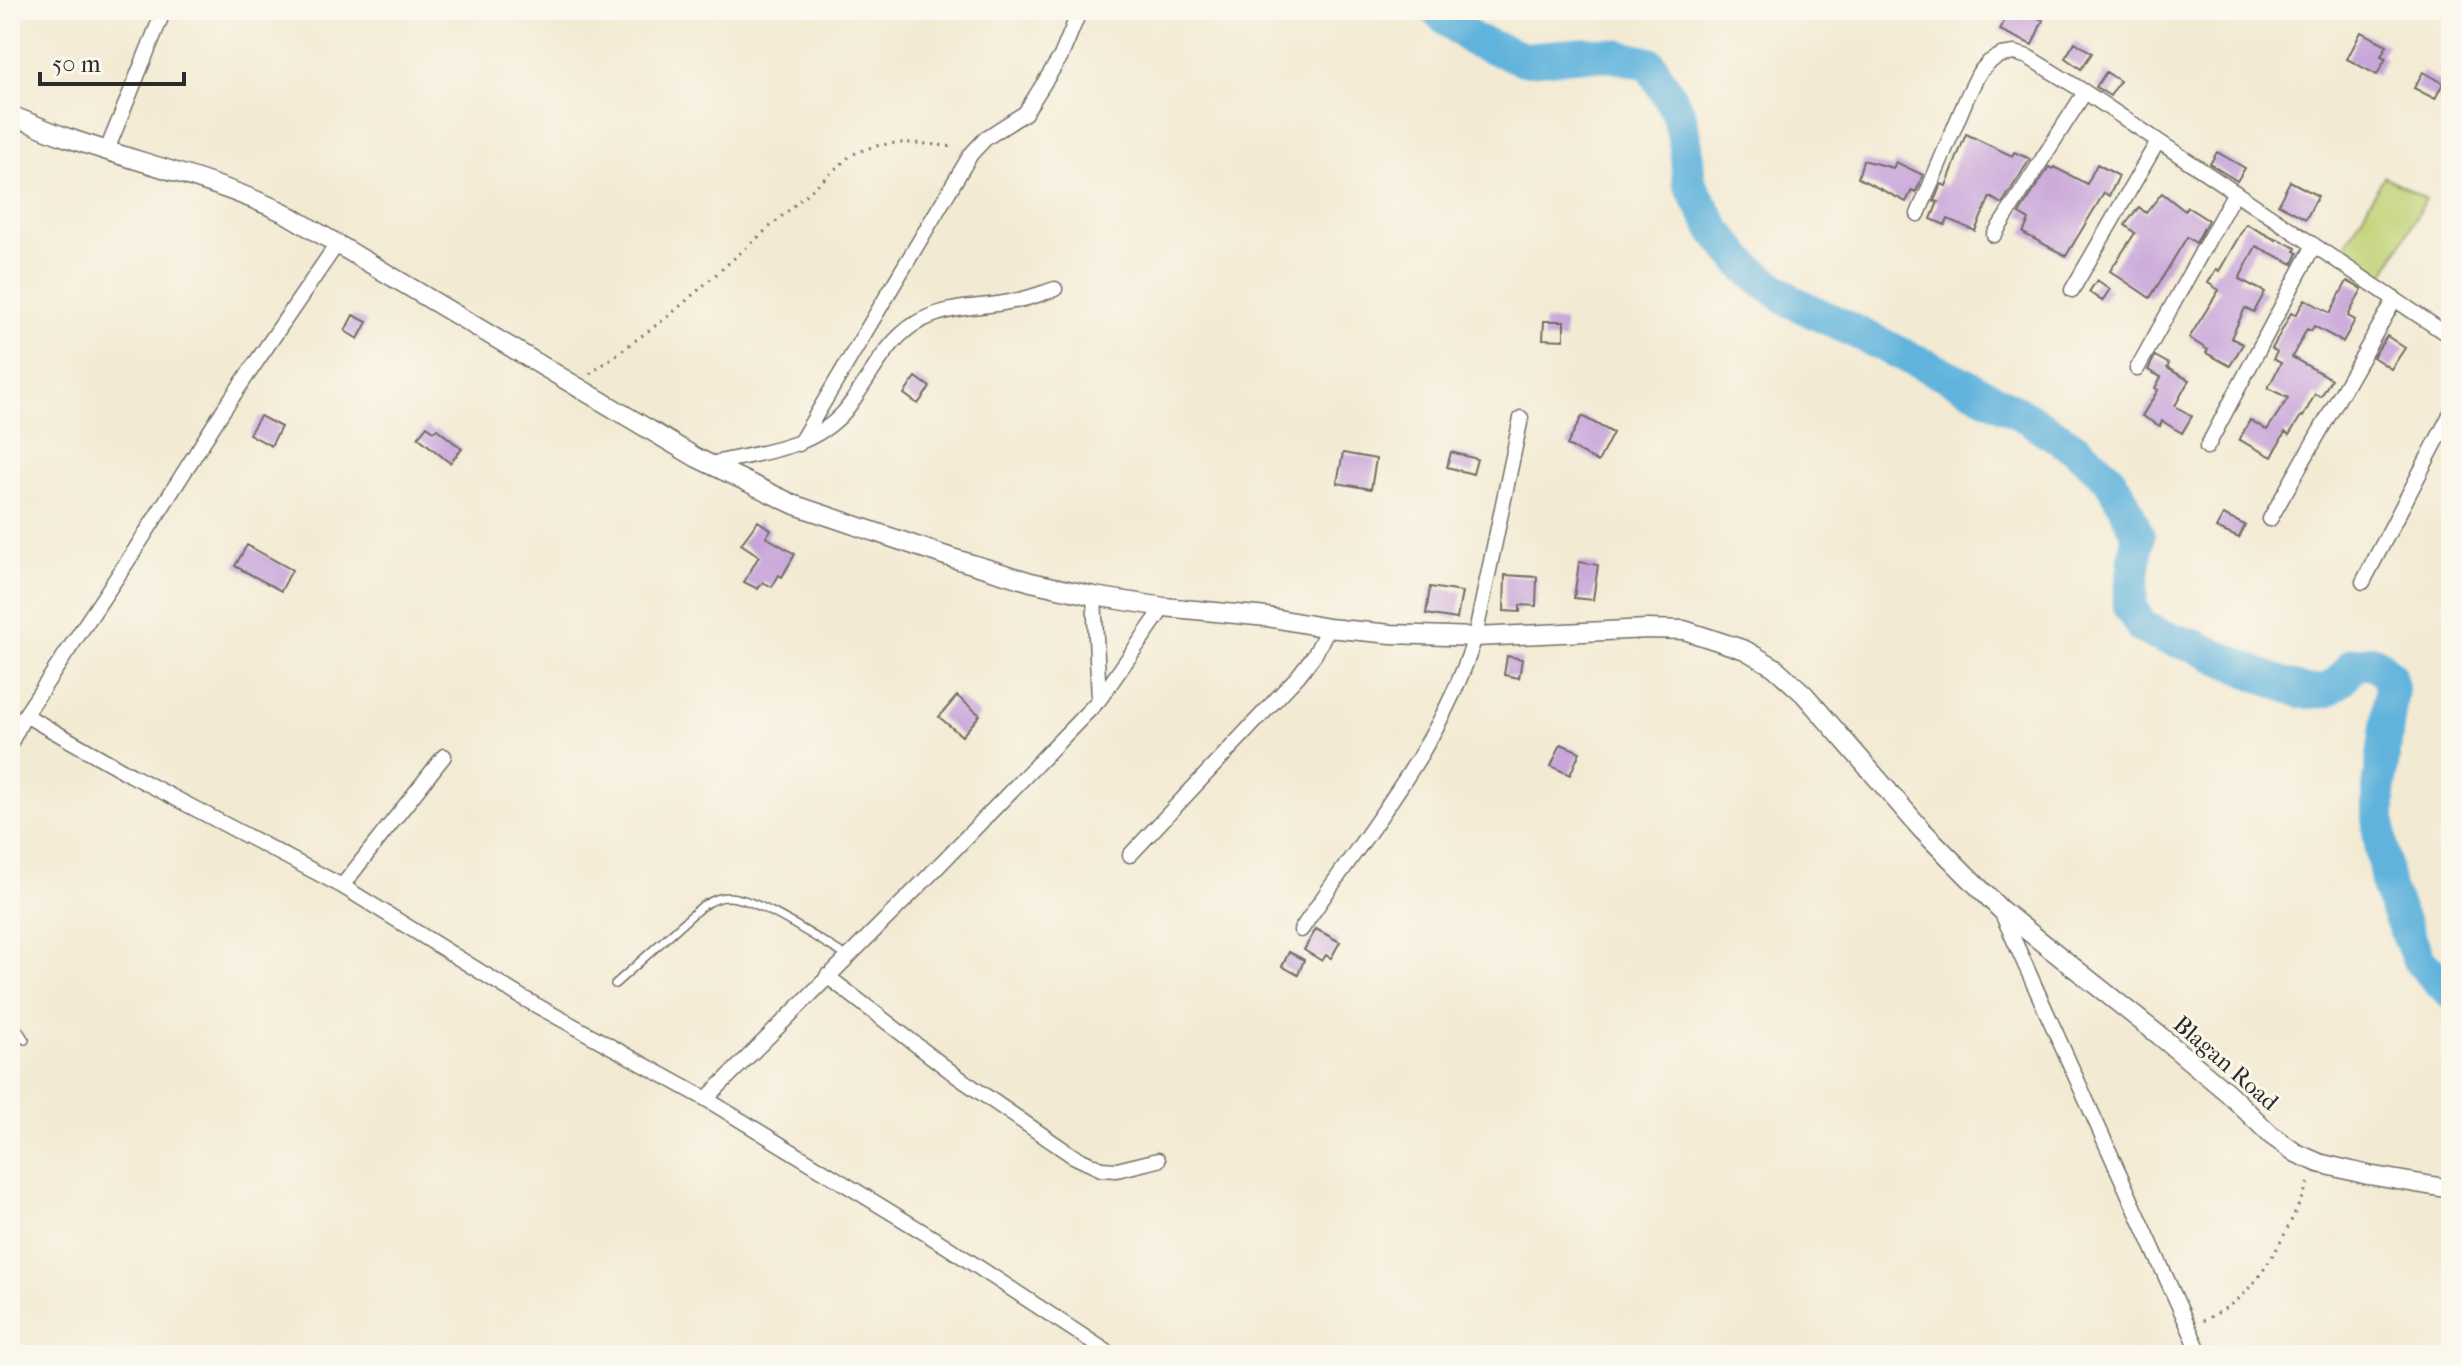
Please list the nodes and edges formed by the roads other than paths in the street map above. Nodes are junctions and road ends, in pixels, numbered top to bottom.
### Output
1 (164, 10) edge
2 (1080, 10) edge
3 (2085, 92) junction
4 (10, 115) edge
5 (2158, 141) junction
6 (107, 150) junction
7 (2235, 192) junction
8 (1918, 214) dead end
9 (1994, 235) dead end
10 (337, 244) junction
11 (2314, 245) junction
12 (1055, 289) dead end
13 (2072, 290) dead end
14 (2395, 299) junction
15 (2451, 337) edge
16 (2137, 369) dead end
17 (2451, 413) edge
18 (1521, 418) dead end
19 (799, 444) junction
20 (2207, 447) dead end
21 (710, 464) junction
22 (2270, 519) dead end
23 (2363, 582) dead end
24 (1094, 596) junction
25 (1164, 607) junction
26 (1328, 628) junction
27 (1475, 637) junction
28 (1099, 700) junction
29 (25, 715) junction
30 (10, 744) edge
31 (444, 756) dead end
32 (1130, 855) dead end
33 (342, 886) junction
34 (2000, 909) junction
35 (1301, 930) dead end
36 (847, 956) junction
37 (827, 976) junction
38 (615, 984) dead end
39 (10, 1017) edge
40 (25, 1040) dead end
41 (706, 1099) junction
42 (1158, 1160) dead end
43 (2451, 1189) edge
44 (1112, 1355) edge
45 (2201, 1355) edge

1 - 6 street
2 - 19 street
3 - 5 street
3 - 8 street
3 - 9 street
4 - 6 street, Blagan Road
5 - 7 street
5 - 13 street
6 - 10 street, Blagan Road
7 - 11 street
7 - 16 street
10 - 21 street, Blagan Road
10 - 29 street
11 - 14 street
11 - 20 street
12 - 19 street
14 - 15 street
14 - 22 street
17 - 23 street
18 - 27 street
19 - 21 street
21 - 24 street, Blagan Road
24 - 25 street, Blagan Road
24 - 28 street
25 - 26 street, Blagan Road
25 - 28 street
26 - 27 street, Blagan Road
26 - 32 street
27 - 34 street, Blagan Road
27 - 35 street
28 - 36 street
29 - 30 street
29 - 33 street
31 - 33 street
33 - 41 street
34 - 43 street, Blagan Road
34 - 45 street
36 - 37 street
36 - 38 lane
37 - 41 street
37 - 42 street
39 - 40 lane
41 - 44 street

